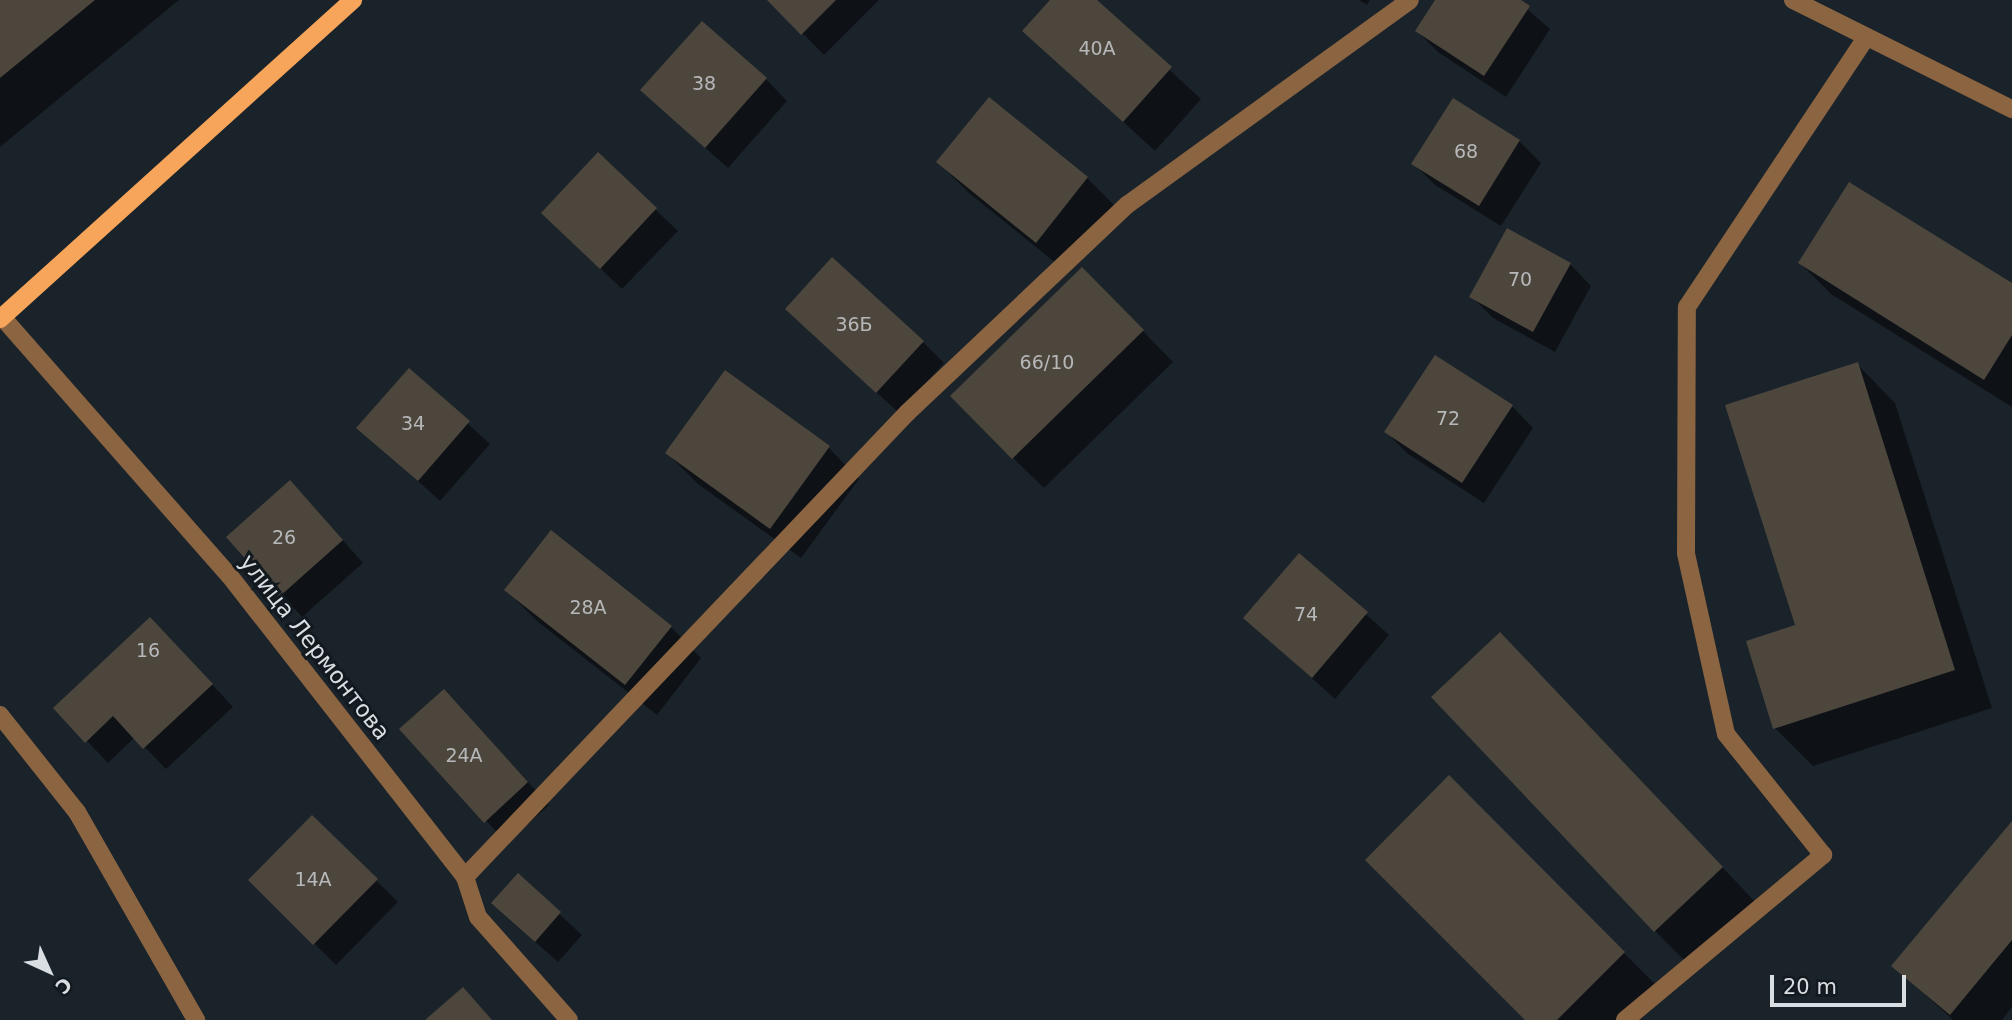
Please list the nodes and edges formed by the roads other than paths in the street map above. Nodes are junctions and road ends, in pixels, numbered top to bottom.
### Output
1 (353, 0) edge
2 (1410, 0) edge
3 (1793, 0) edge
4 (1866, 38) junction
5 (2012, 109) edge
6 (1, 318) edge
7 (0, 715) edge
8 (465, 877) junction
9 (196, 1020) edge
10 (569, 1020) edge
11 (1625, 1020) edge

1 - 6 main road, улица Лермонтова
2 - 8 street
3 - 4 street
4 - 5 street
4 - 11 street
6 - 8 street, улица Лермонтова
7 - 9 street
8 - 10 street, улица Лермонтова

